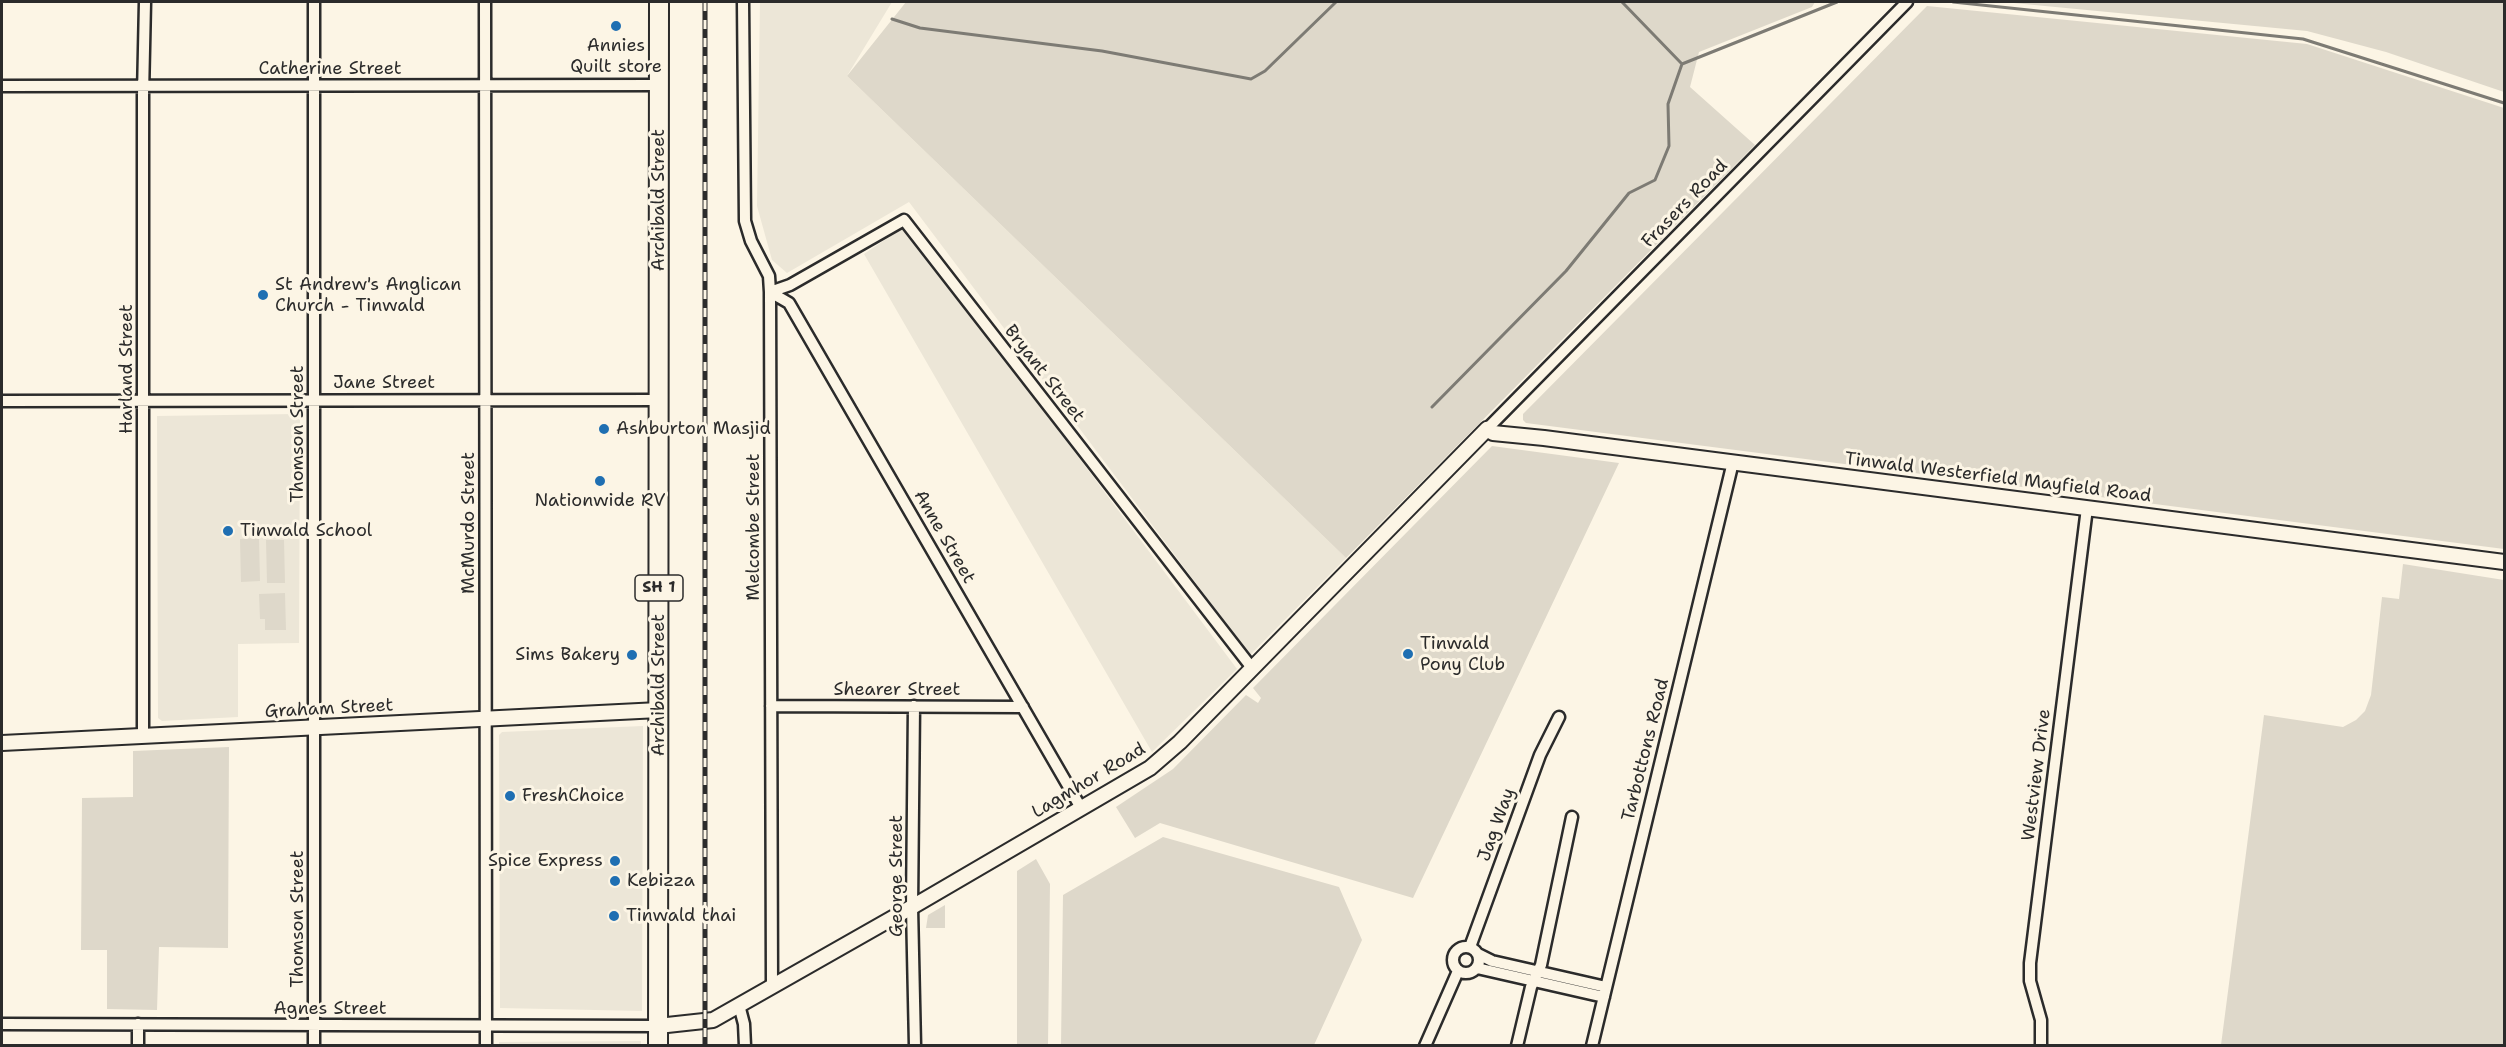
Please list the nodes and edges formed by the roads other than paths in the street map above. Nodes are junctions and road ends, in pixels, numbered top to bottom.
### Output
1 (145, 2) edge
2 (314, 2) edge
3 (485, 2) edge
4 (659, 2) edge
5 (743, 2) edge
6 (1907, 2) edge
7 (659, 85) junction
8 (2, 86) edge
9 (144, 86) junction
10 (314, 86) junction
11 (485, 86) junction
12 (770, 292) junction
13 (143, 400) junction
14 (486, 400) junction
15 (659, 400) junction
16 (2, 401) edge
17 (314, 401) junction
18 (1487, 429) junction
19 (1733, 462) junction
20 (2087, 508) junction
21 (2505, 562) edge
22 (1252, 668) junction
23 (771, 706) junction
24 (914, 706) junction
25 (1023, 707) junction
26 (659, 710) junction
27 (1559, 717) dead end
28 (486, 719) junction
29 (314, 729) junction
30 (143, 736) junction
31 (2, 743) edge
32 (1081, 808) junction
33 (1572, 817) dead end
34 (912, 907) junction
35 (1474, 950) junction
36 (1477, 968) junction
37 (1458, 971) junction
38 (1536, 976) junction
39 (772, 987) junction
40 (1605, 992) junction
41 (739, 1005) junction
42 (2, 1024) edge
43 (138, 1024) junction
44 (314, 1025) junction
45 (486, 1025) junction
46 (658, 1026) junction
47 (138, 1046) edge
48 (314, 1046) edge
49 (486, 1046) edge
50 (658, 1046) edge
51 (745, 1046) edge
52 (915, 1046) edge
53 (1425, 1046) edge
54 (1517, 1046) edge
55 (1592, 1046) edge
56 (2041, 1046) edge

1 - 9 street, Harland Street
2 - 10 street, Thomson Street
3 - 11 street, McMurdo Street
4 - 7 highway, Archibald Street / SH 1
5 - 12 street, Melcombe Street
6 - 18 street, Frasers Road
7 - 11 street, Catherine Street
7 - 15 highway, Archibald Street / SH 1
8 - 9 street, Catherine Street
9 - 10 street, Catherine Street
9 - 13 street, Harland Street
10 - 11 street, Catherine Street
10 - 17 street, Thomson Street
11 - 14 street, McMurdo Street
12 - 22 street, Bryant Street
12 - 23 street, Melcombe Street
12 - 25 street, Anne Street
13 - 16 street, Jane Street
13 - 17 street, Jane Street
13 - 30 street, Harland Street
14 - 15 street, Jane Street
14 - 17 street, Jane Street
14 - 28 street, McMurdo Street
15 - 26 highway, Archibald Street / SH 1
17 - 29 street, Thomson Street
18 - 19 street, Tinwald Westerfield Mayfield Road
18 - 22 street, Lagmhor Road
19 - 20 street, Tinwald Westerfield Mayfield Road
19 - 40 street, Tarbottons Road
20 - 21 street, Tinwald Westerfield Mayfield Road
20 - 56 street, Westview Drive
22 - 32 street, Lagmhor Road
23 - 24 street, Shearer Street
23 - 39 street, Melcombe Street
24 - 25 street, Shearer Street
24 - 34 street, George Street
25 - 32 street, Anne Street
26 - 28 street, Graham Street
26 - 46 highway, Archibald Street / SH 1
27 - 35 street, Jag Way
28 - 29 street, Graham Street
28 - 45 street, McMurdo Street
29 - 30 street, Graham Street
29 - 44 street, Thomson Street
30 - 31 street, Graham Street
32 - 34 street, Lagmhor Road
33 - 38 street
34 - 39 street, Lagmhor Road
34 - 52 street, George Street
35 - 36 street
35 - 37 street
35 - 38 street
36 - 37 street
36 - 38 street
37 - 53 street
38 - 40 street
38 - 54 street
39 - 41 street, Lagmhor Road
40 - 55 street, Tarbottons Road
41 - 46 street, Lagmhor Road
41 - 51 street
42 - 43 street, Agnes Street
43 - 44 street, Agnes Street
43 - 47 street
44 - 45 street, Agnes Street
44 - 48 street, Thomson Street
45 - 46 street, Agnes Street
45 - 49 street, McMurdo Street
46 - 50 highway, Archibald Street / SH 1

